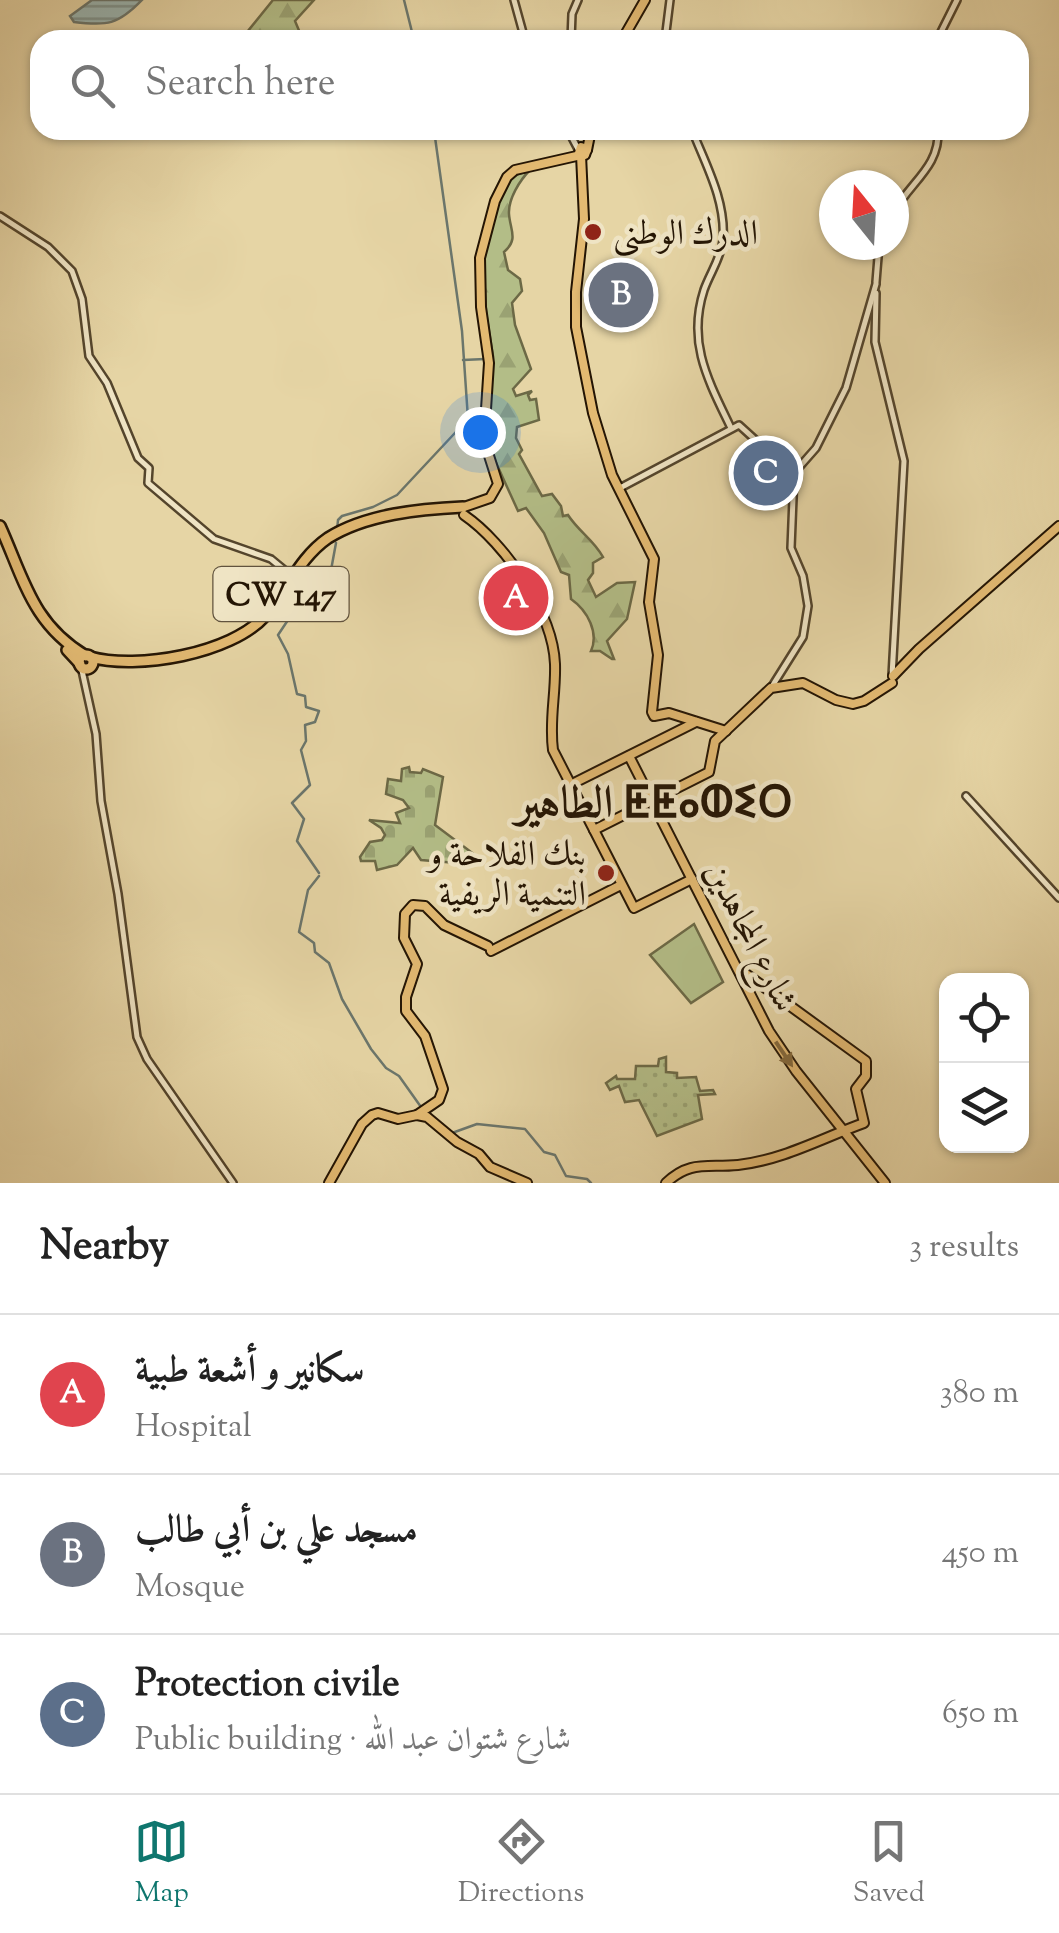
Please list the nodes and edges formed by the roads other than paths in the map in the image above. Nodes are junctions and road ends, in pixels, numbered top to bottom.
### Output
1 (514, 0) edge
2 (578, 0) edge
3 (645, 0) edge
4 (670, 0) edge
5 (957, 0) edge
6 (522, 30) edge
7 (571, 30) edge
8 (628, 30) edge
9 (667, 30) edge
10 (943, 30) edge
11 (574, 140) edge
12 (587, 140) edge
13 (696, 140) edge
14 (937, 140) edge
15 (582, 152) junction
16 (909, 189) edge
17 (0, 216) edge
18 (878, 260) edge
19 (876, 284) junction
20 (735, 427) junction
21 (618, 489) junction
22 (794, 497) junction
23 (468, 510) junction
24 (0, 526) edge
25 (1059, 526) edge
26 (0, 538) edge
27 (297, 574) junction
28 (86, 663) junction
29 (893, 676) junction
30 (771, 688) junction
31 (697, 722) junction
32 (726, 732) junction
33 (629, 756) junction
34 (570, 785) junction
35 (966, 796) dead end
36 (652, 800) junction
37 (594, 830) junction
38 (692, 879) junction
39 (621, 885) junction
40 (1059, 898) edge
41 (738, 969) junction
42 (417, 1114) junction
43 (842, 1131) junction
44 (232, 1183) edge
45 (330, 1183) edge
46 (527, 1183) edge
47 (666, 1183) edge
48 (885, 1183) edge

1 - 6 street
2 - 7 street
3 - 8 main road
4 - 9 street
5 - 10 street
11 - 15 street
12 - 15 main road
13 - 20 street
14 - 16 street
15 - 21 main road
15 - 23 main road
17 - 27 street
18 - 19 street
19 - 22 street
19 - 29 street
20 - 21 street
20 - 22 street
21 - 31 main road
22 - 30 street
23 - 27 highway, CW 147
23 - 34 main road
24 - 28 highway
25 - 29 main road
26 - 28 highway
27 - 28 highway, CW 147
28 - 44 street
29 - 30 main road
30 - 32 main road
31 - 32 main road
31 - 33 main road
32 - 36 main road
33 - 34 main road
33 - 36 main road, شارع المجاهدين
34 - 37 main road
35 - 40 street
36 - 37 main road
36 - 38 main road, شارع المجاهدين
37 - 39 main road
38 - 39 main road
38 - 41 main road, شارع المجاهدين
39 - 42 main road
41 -> 43 main road, شارع المجاهدين
41 - 43 main road
42 - 45 main road
42 - 46 main road
43 - 47 main road
43 - 48 main road, شارع المجاهدين

